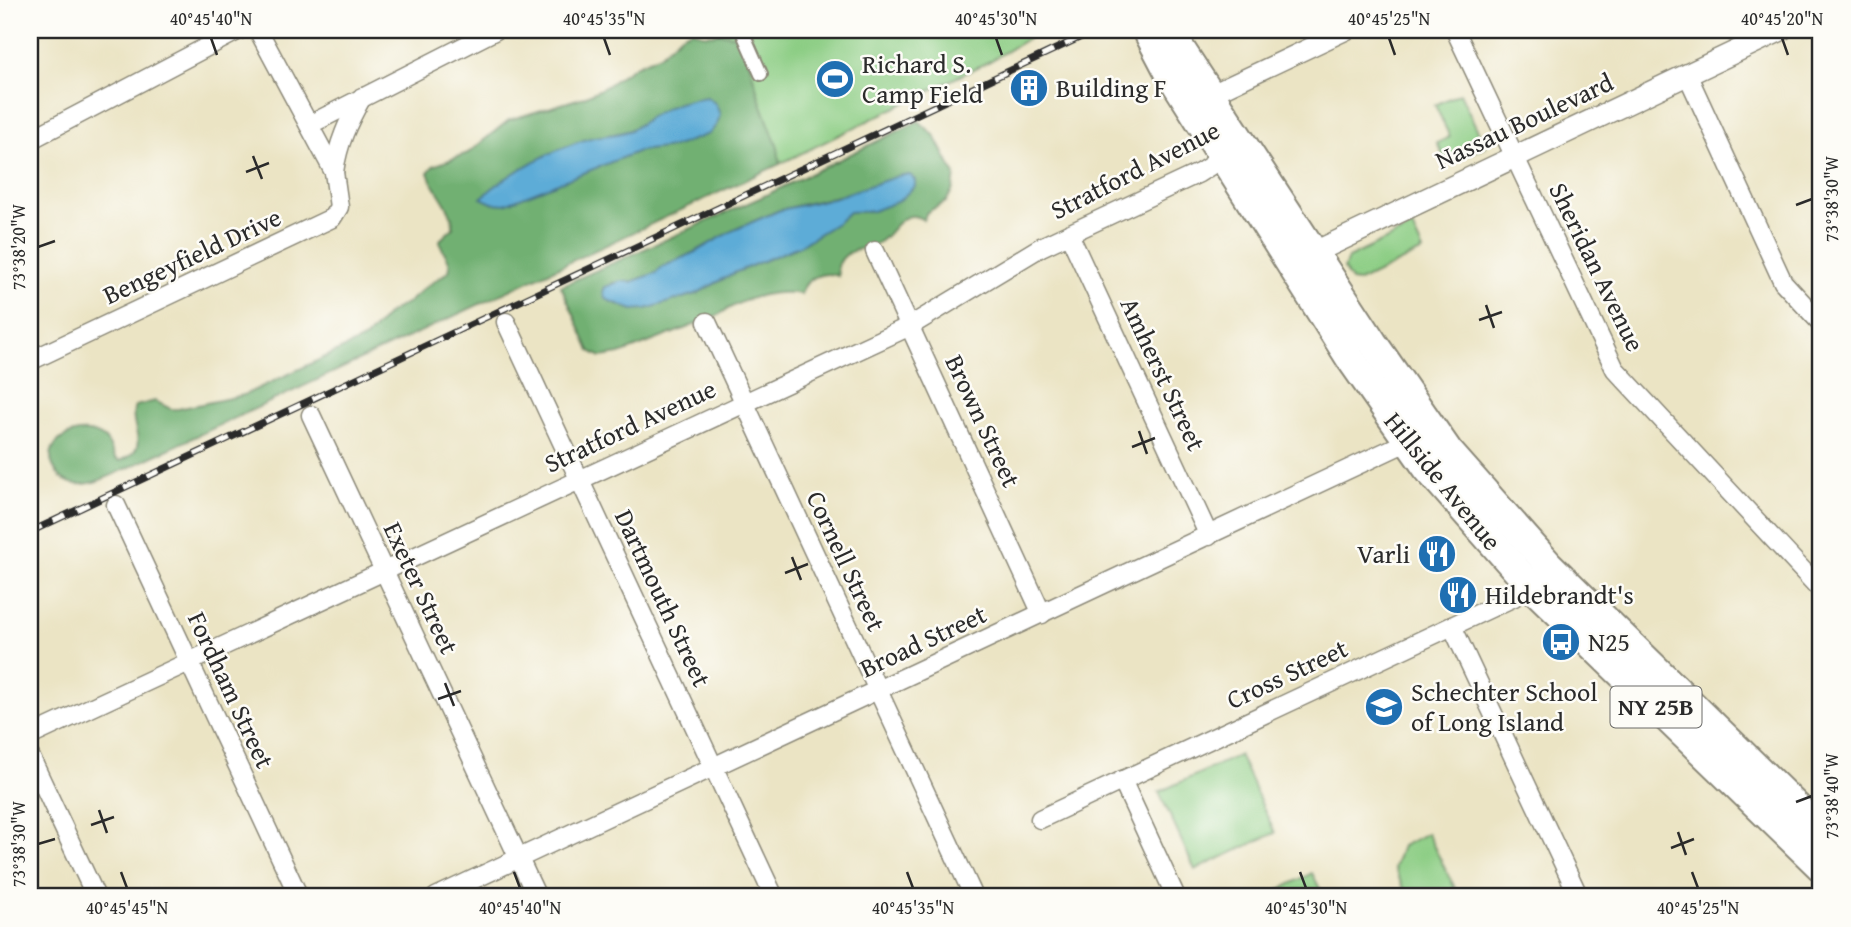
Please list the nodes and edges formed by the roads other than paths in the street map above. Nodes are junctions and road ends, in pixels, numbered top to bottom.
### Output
1 (239, 30) edge
2 (258, 30) edge
3 (496, 30) edge
4 (744, 30) edge
5 (1147, 30) edge
6 (1168, 30) edge
7 (1346, 30) edge
8 (1455, 30) edge
9 (1781, 30) edge
10 (473, 35) edge
11 (761, 74) dead end
12 (1687, 74) junction
13 (362, 97) junction
14 (1201, 100) junction
15 (309, 125) junction
16 (30, 140) edge
17 (1233, 151) junction
18 (1514, 156) junction
19 (334, 172) junction
20 (1069, 234) junction
21 (875, 251) dead end
22 (1303, 260) junction
23 (506, 321) dead end
24 (707, 322) dead end
25 (1821, 323) edge
26 (910, 326) junction
27 (30, 361) edge
28 (743, 402) junction
29 (311, 415) dead end
30 (1419, 436) junction
31 (579, 479) junction
32 (116, 505) dead end
33 (1209, 536) junction
34 (384, 570) junction
35 (1539, 574) junction
36 (1821, 590) edge
37 (1042, 614) junction
38 (1452, 626) junction
39 (189, 661) junction
40 (878, 691) junction
41 (30, 736) edge
42 (30, 755) edge
43 (713, 768) junction
44 (1122, 780) junction
45 (1040, 819) dead end
46 (1821, 831) edge
47 (519, 859) junction
48 (1821, 867) edge
49 (96, 897) edge
50 (299, 897) edge
51 (436, 897) edge
52 (537, 897) edge
53 (774, 897) edge
54 (974, 897) edge
55 (1176, 897) edge
56 (1579, 897) edge

1 - 16 street
2 - 15 street, Bengeyfield Drive
3 - 10 street
4 - 11 street
5 - 14 main road, Hillside Avenue / NY 25B
6 - 14 main road, Hillside Avenue / NY 25B
7 - 14 street
8 - 18 street, Sheridan Avenue
9 - 12 street, Nassau Boulevard
10 - 13 street
12 - 18 street, Nassau Boulevard
12 - 25 street
13 - 15 street
13 - 19 street, Bengeyfield Drive
14 - 17 main road, Hillside Avenue / NY 25B
15 - 19 street, Bengeyfield Drive
17 - 20 street, Stratford Avenue
17 - 22 main road, Hillside Avenue / NY 25B
18 - 22 street, Nassau Boulevard
18 - 36 street, Sheridan Avenue
19 - 27 street, Bengeyfield Drive
20 - 26 street, Stratford Avenue
20 - 33 street, Amherst Street
21 - 26 street, Brown Street
22 - 30 main road, Hillside Avenue / NY 25B
23 - 31 street, Dartmouth Street
24 - 28 street, Cornell Street
26 - 28 street, Stratford Avenue
26 - 37 street, Brown Street
28 - 31 street, Stratford Avenue
28 - 40 street, Cornell Street
29 - 34 street, Exeter Street
30 - 33 street, Broad Street
30 - 35 main road, Hillside Avenue / NY 25B
31 - 34 street, Stratford Avenue
31 - 43 street, Dartmouth Street
32 - 39 street, Fordham Street
33 - 37 street, Broad Street
34 - 39 street, Stratford Avenue
34 - 47 street, Exeter Street
35 - 38 street, Cross Street
35 - 46 main road, Hillside Avenue / NY 25B
35 - 48 main road, Hillside Avenue / NY 25B
37 - 40 street, Broad Street
38 - 44 street, Cross Street
38 - 56 street
39 - 41 street, Stratford Avenue
39 - 50 street, Fordham Street
40 - 43 street, Broad Street
40 - 54 street, Cornell Street
42 - 49 street
43 - 47 street, Broad Street
43 - 53 street, Dartmouth Street
44 - 45 street, Cross Street
44 - 55 street
47 - 51 street, Broad Street
47 - 52 street, Exeter Street

